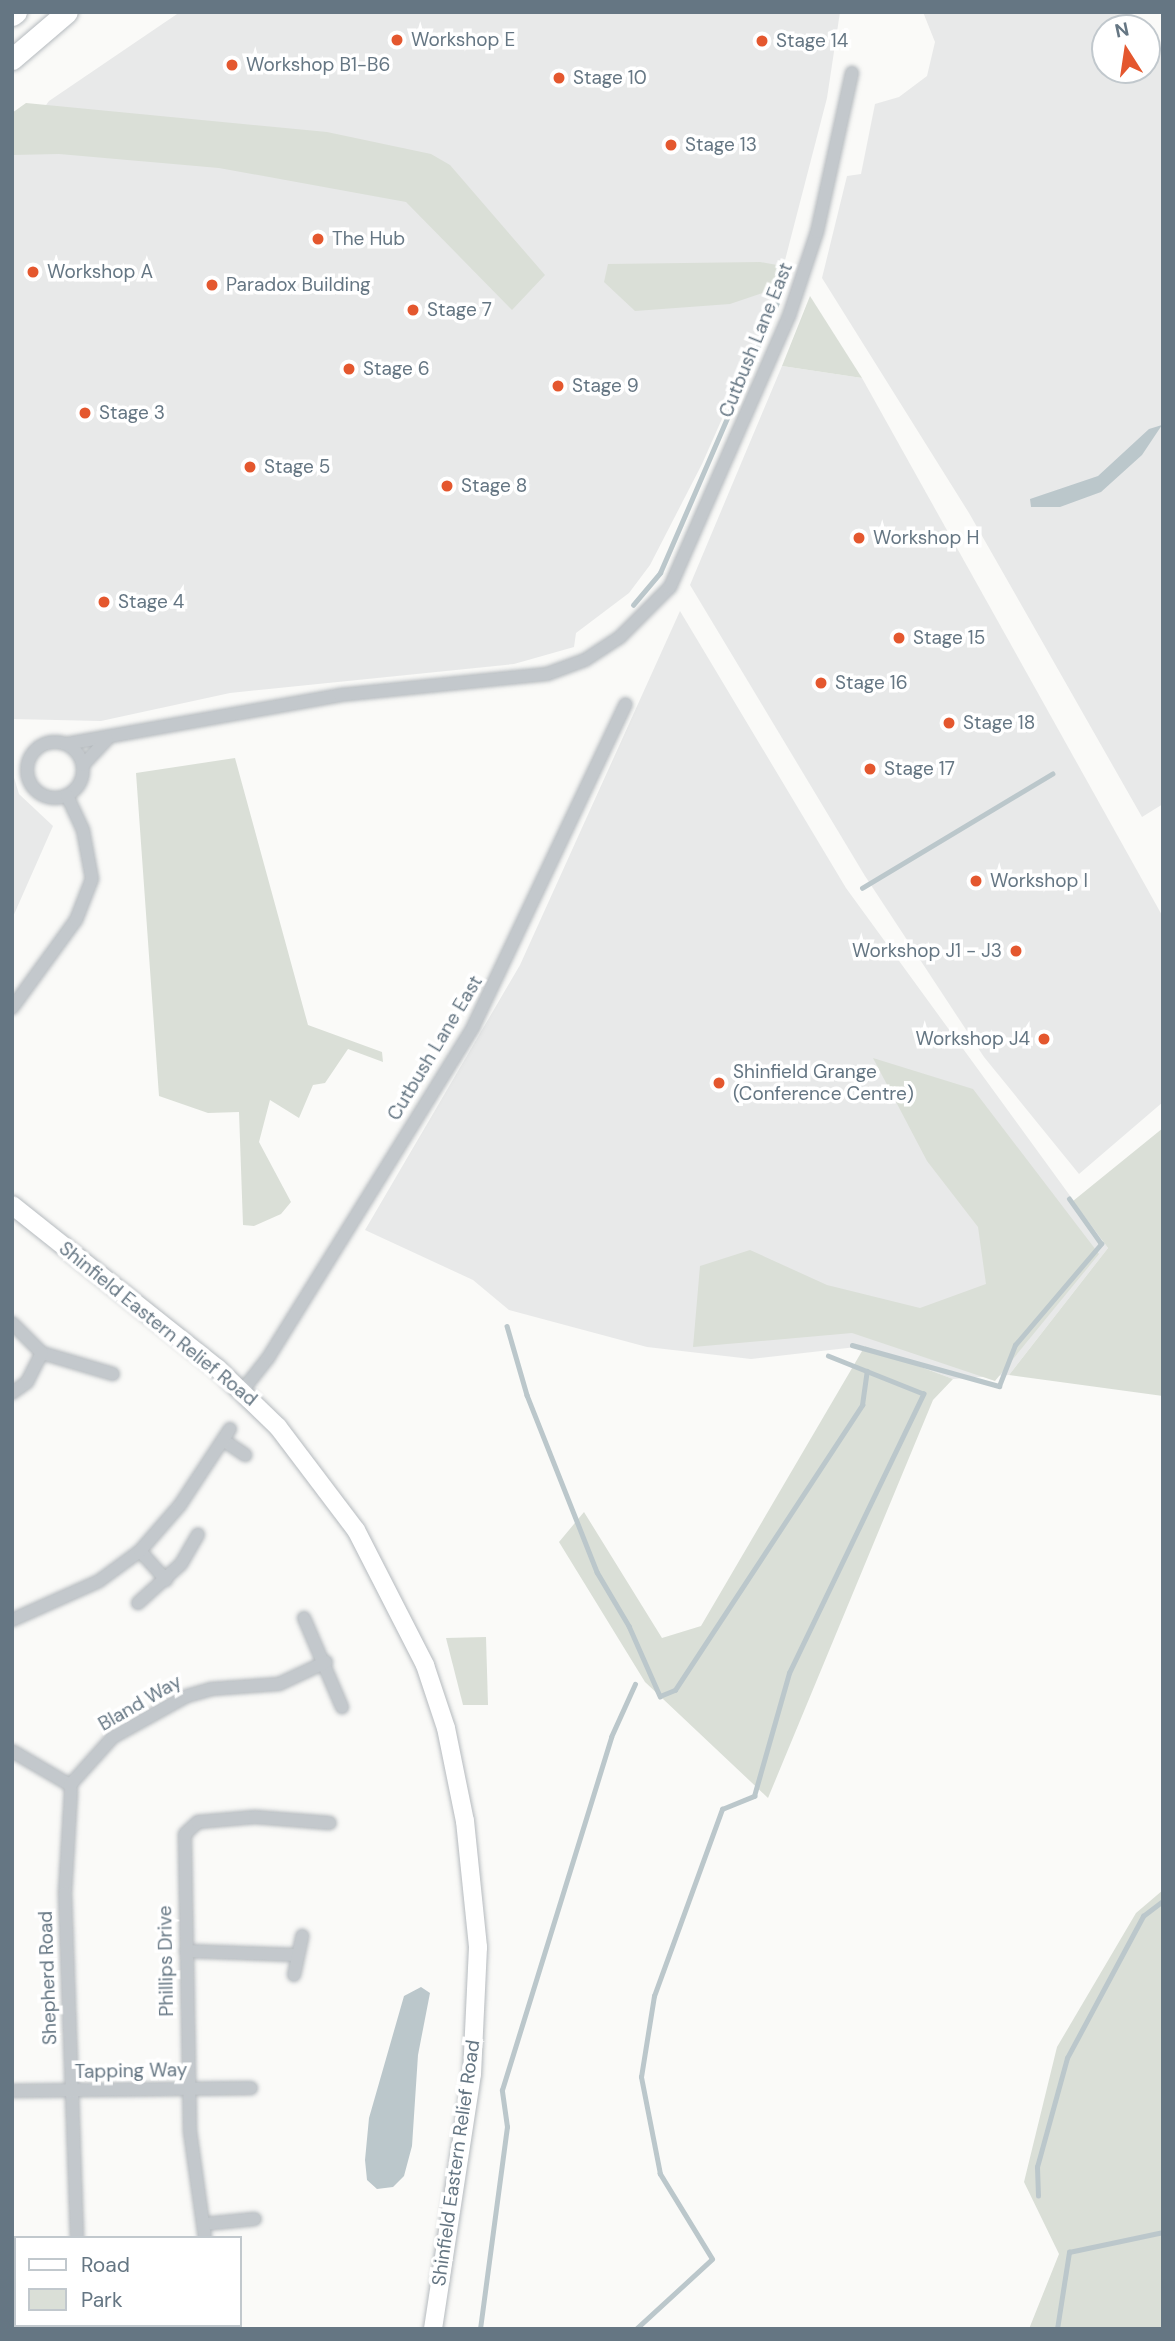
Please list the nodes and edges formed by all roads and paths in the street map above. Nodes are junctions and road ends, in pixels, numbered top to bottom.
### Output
1 (67, 12) edge
2 (12, 59) edge
3 (852, 73) dead end
4 (626, 704) dead end
5 (107, 739) junction
6 (66, 744) junction
7 (83, 765) junction
8 (67, 796) junction
9 (12, 1008) edge
10 (12, 1205) edge
11 (12, 1323) edge
12 (42, 1353) junction
13 (113, 1374) dead end
14 (242, 1391) junction
15 (12, 1393) edge
16 (245, 1455) dead end
17 (198, 1535) dead end
18 (140, 1551) junction
19 (166, 1580) junction
20 (138, 1604) dead end
21 (304, 1618) dead end
22 (12, 1620) edge
23 (326, 1662) junction
24 (342, 1707) dead end
25 (12, 1751) edge
26 (70, 1785) junction
27 (331, 1823) dead end
28 (302, 1936) dead end
29 (186, 1951) junction
30 (296, 1955) junction
31 (294, 1975) dead end
32 (251, 2088) dead end
33 (189, 2089) junction
34 (12, 2091) edge
35 (70, 2091) junction
36 (255, 2219) dead end
37 (204, 2224) junction
38 (78, 2236) edge
39 (205, 2236) edge
40 (433, 2329) edge

1 - 2 highway
3 - 5 street, Cutbush Lane East
4 - 14 street, Cutbush Lane East
5 - 6 street, Cutbush Lane East
5 - 7 street
6 - 7 street
6 - 8 street
7 - 8 street
8 - 9 street
10 - 14 main road, Shinfield Eastern Relief Road
11 - 12 street
12 - 13 street
12 - 15 street
14 - 40 main road, Shinfield Eastern Relief Road
16 - 18 street
17 - 19 street
18 - 19 street
18 - 22 street
19 - 20 street
21 - 23 street
23 - 24 street
23 - 26 street, Bland Way
25 - 26 street
26 - 35 street, Shepherd Road
27 - 29 street, Phillips Drive
28 - 30 street
29 - 30 street
29 - 33 street, Phillips Drive
30 - 31 street
32 - 33 street, Tapping Way
33 - 35 street, Tapping Way
33 - 37 street, Phillips Drive
34 - 35 street, Tapping Way
35 - 38 street, Shepherd Road
36 - 37 street
37 - 39 street, Phillips Drive

